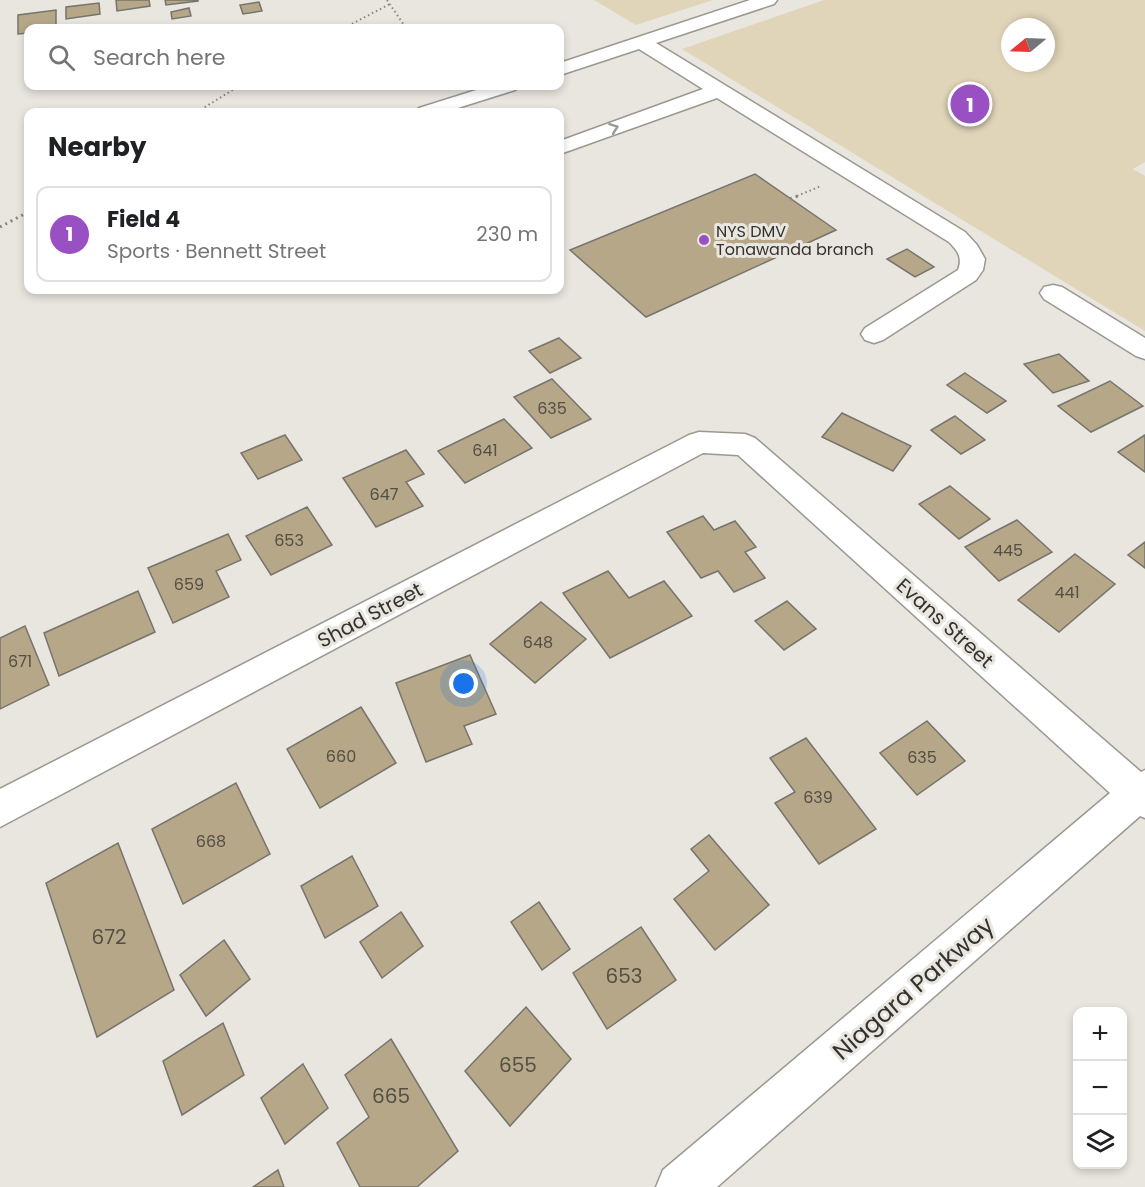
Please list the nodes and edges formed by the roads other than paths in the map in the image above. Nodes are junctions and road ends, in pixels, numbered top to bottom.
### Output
1 (768, 0) edge
2 (641, 42) junction
3 (564, 68) edge
4 (495, 90) edge
5 (718, 90) junction
6 (439, 108) edge
7 (564, 147) edge
8 (1053, 293) dead end
9 (874, 334) dead end
10 (1145, 350) edge
11 (745, 445) joint
12 (1143, 794) edge
13 (0, 809) edge
14 (680, 1187) edge

1 - 2 street
2 - 3 street
2 - 5 street
4 - 6 street
7 -> 5 street
5 - 9 street
8 - 10 street
11 - 12 street, Evans Street
11 - 13 street, Shad Street
12 - 14 street, Niagara Parkway

